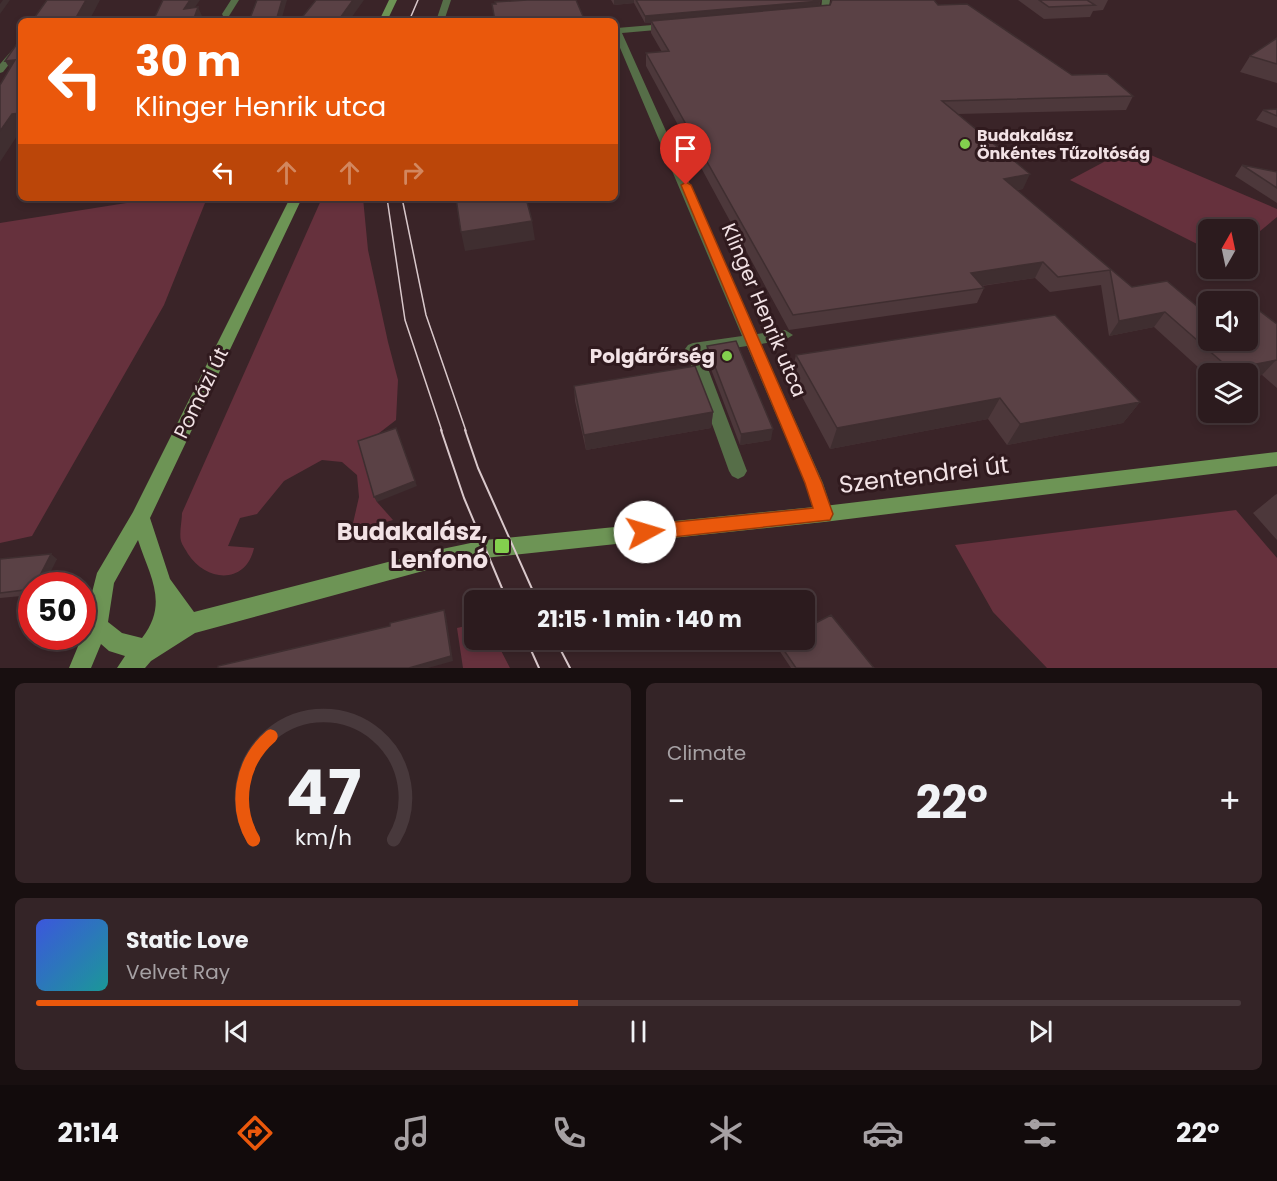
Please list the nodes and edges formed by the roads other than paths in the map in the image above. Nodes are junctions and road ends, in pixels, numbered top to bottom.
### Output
1 (235, 0) edge
2 (393, 0) edge
3 (447, 0) edge
4 (826, 0) edge
5 (226, 14) dead end
6 (802, 15) edge
7 (384, 18) edge
8 (441, 18) edge
9 (687, 25) edge
10 (618, 31) edge
11 (618, 33) edge
12 (18, 48) edge
13 (0, 70) edge
14 (295, 201) edge
15 (785, 335) dead end
16 (752, 340) junction
17 (1277, 459) edge
18 (738, 471) dead end
19 (824, 514) junction
20 (140, 518) junction
21 (167, 591) junction
22 (190, 624) junction
23 (97, 627) junction
24 (149, 651) junction
25 (80, 668) edge
26 (128, 668) edge

1 - 5 street
2 - 7 main road
3 - 8 street
4 - 6 street
9 - 10 street, Klinger Henrik utca
11 - 16 street, Klinger Henrik utca
12 - 13 street
14 - 20 main road, Pomázi út
15 - 16 street
16 - 18 street
16 - 19 street, Klinger Henrik utca
17 - 19 main road, Szentendrei út
19 - 22 main road, Szentendrei út
20 - 21 main road
20 - 23 main road, Pomázi út
21 - 22 main road
21 - 24 main road
22 - 24 main road, Szentendrei út
23 - 24 main road
23 - 25 main road, Pomázi út
24 - 26 main road

